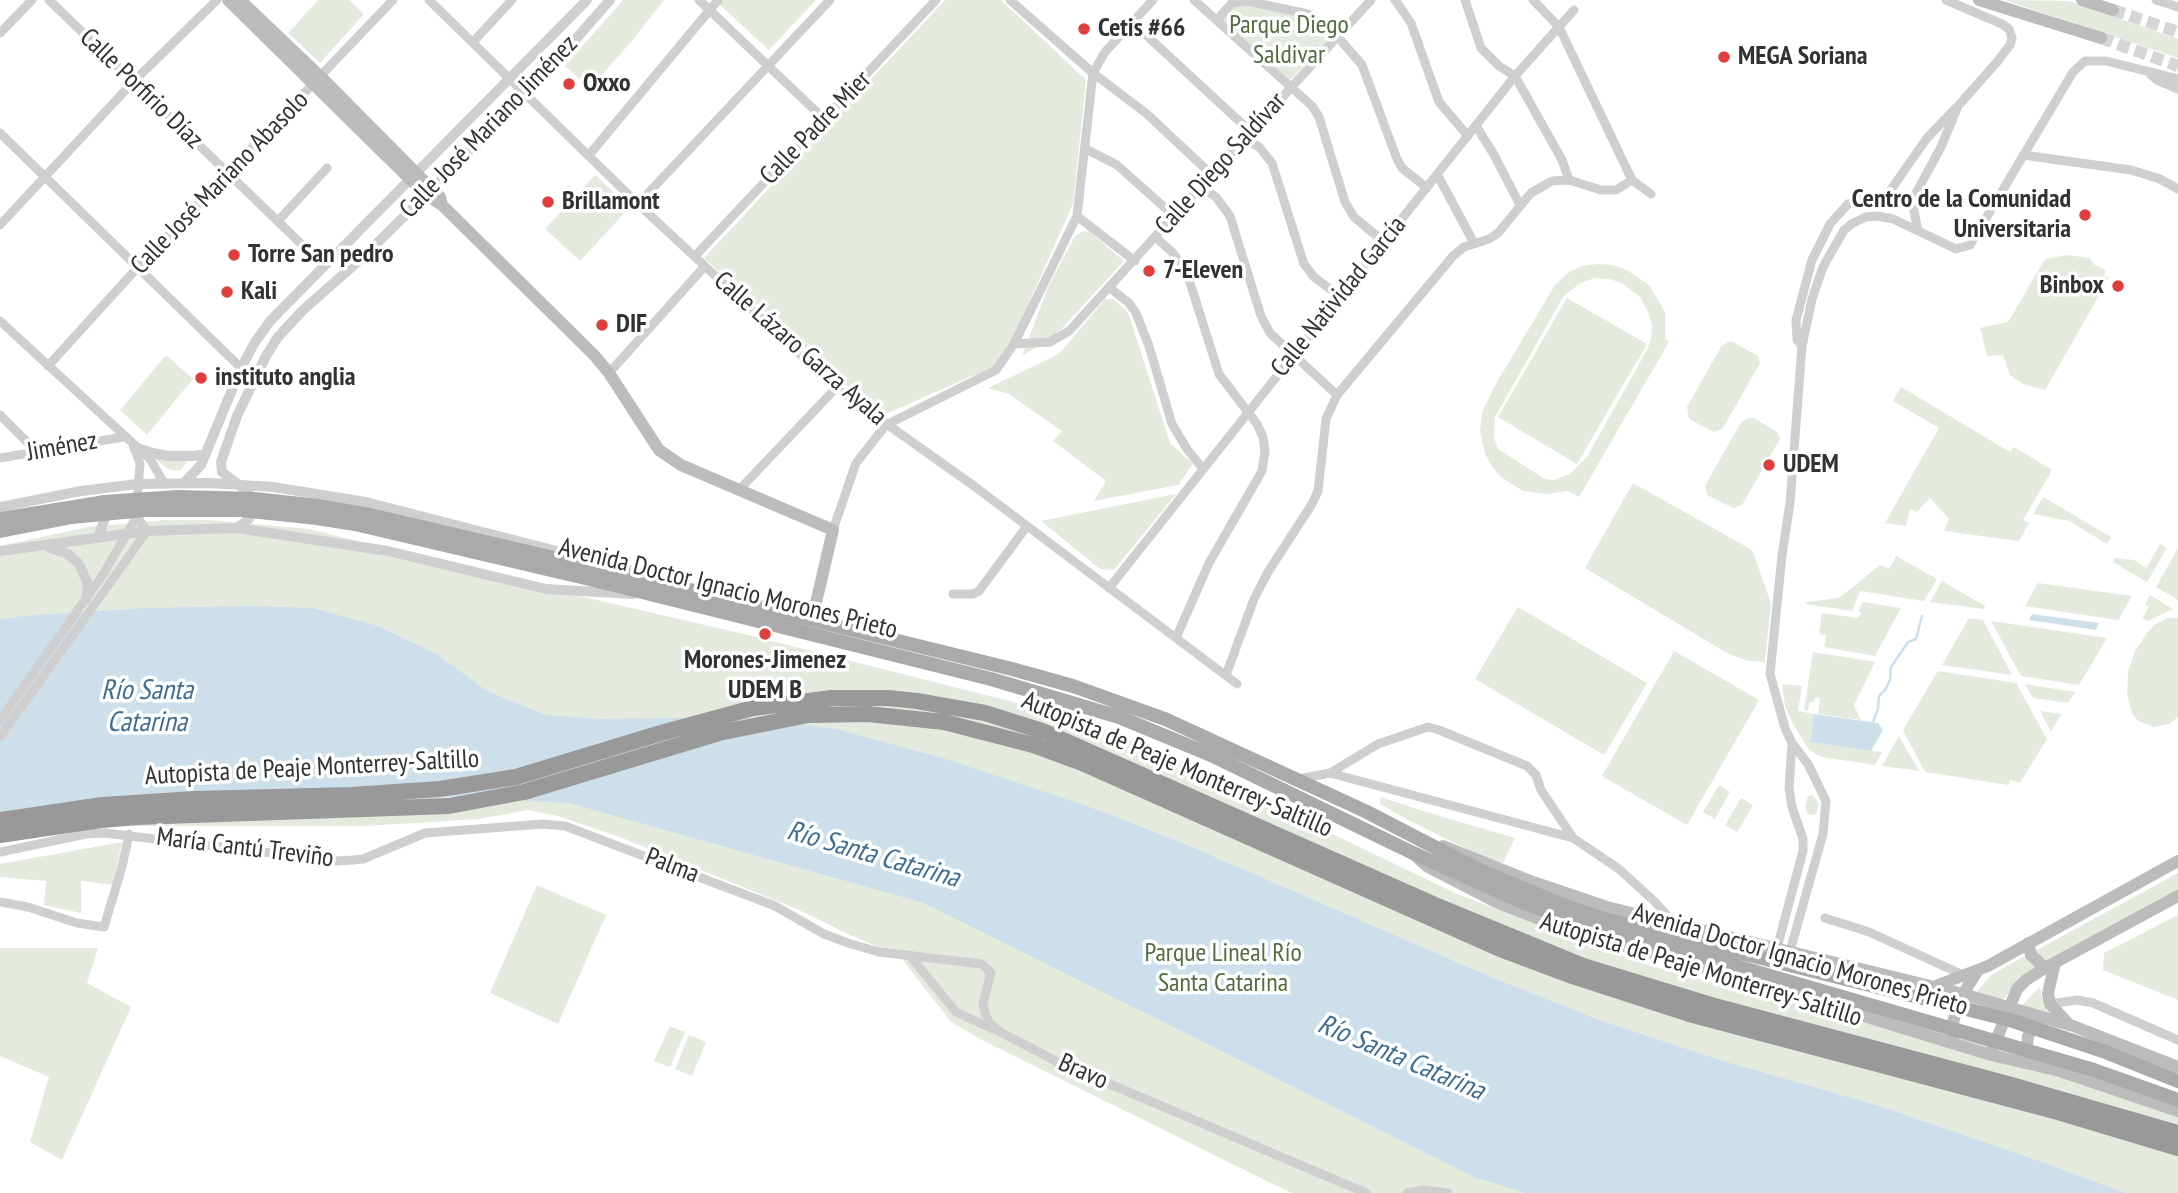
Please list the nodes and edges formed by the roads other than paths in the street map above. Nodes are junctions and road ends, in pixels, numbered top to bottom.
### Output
1 (32, 0) edge
2 (50, 0) edge
3 (217, 0) edge
4 (228, 0) edge
5 (240, 0) edge
6 (393, 0) edge
7 (429, 0) edge
8 (512, 0) edge
9 (587, 0) edge
10 (610, 0) edge
11 (699, 0) edge
12 (718, 0) edge
13 (830, 0) edge
14 (936, 0) edge
15 (1010, 0) edge
16 (1153, 0) edge
17 (1194, 0) edge
18 (1371, 0) edge
19 (1395, 0) edge
20 (1465, 0) edge
21 (1533, 0) edge
22 (1946, 0) edge
23 (1979, 0) edge
24 (2081, 0) edge
25 (2156, 0) edge
26 (2178, 7) edge
27 (710, 10) junction
28 (1574, 10) dead end
29 (2113, 10) tunnel mouth
30 (1217, 20) junction
31 (1133, 23) junction
32 (1559, 27) junction
33 (0, 33) edge
34 (1337, 36) junction
35 (2101, 38) tunnel mouth
36 (472, 41) junction
37 (770, 65) junction
38 (2149, 72) junction
39 (1093, 73) junction
40 (1515, 76) junction
41 (509, 77) junction
42 (2178, 79) edge
43 (134, 81) junction
44 (317, 81) junction
45 (1291, 86) junction
46 (2178, 89) edge
47 (526, 93) junction
48 (1958, 106) junction
49 (824, 118) junction
50 (1476, 126) junction
51 (0, 133) edge
52 (1248, 135) junction
53 (1468, 136) junction
54 (1086, 149) junction
55 (589, 155) junction
56 (2023, 155) junction
57 (327, 168) dead end
58 (229, 173) junction
59 (1211, 174) junction
60 (1437, 174) junction
61 (412, 175) junction
62 (44, 176) junction
63 (1569, 180) junction
64 (1632, 180) junction
65 (1200, 187) junction
66 (1427, 188) junction
67 (2178, 189) edge
68 (429, 192) junction
69 (1651, 194) dead end
70 (639, 204) junction
71 (1520, 205) junction
72 (1173, 215) junction
73 (1077, 216) junction
74 (278, 221) junction
75 (0, 225) edge
76 (1918, 231) junction
77 (1155, 237) junction
78 (1384, 242) junction
79 (1474, 243) junction
80 (695, 256) junction
81 (1135, 261) junction
82 (324, 265) junction
83 (705, 266) junction
84 (138, 267) junction
85 (1110, 288) junction
86 (1339, 296) junction
87 (0, 321) edge
88 (1014, 344) junction
89 (1802, 346) junction
90 (1293, 355) junction
91 (48, 366) junction
92 (241, 368) junction
93 (609, 373) junction
94 (836, 388) junction
95 (1337, 395) junction
96 (1248, 410) junction
97 (0, 415) edge
98 (886, 425) junction
99 (123, 437) junction
100 (135, 447) junction
101 (36, 451) junction
102 (206, 454) junction
103 (0, 458) edge
104 (1203, 469) junction
105 (184, 482) junction
106 (164, 483) junction
107 (137, 484) junction
108 (240, 485) junction
109 (81, 491) junction
110 (738, 491) junction
111 (315, 492) junction
112 (0, 507) edge
113 (136, 515) junction
114 (0, 520) edge
115 (1027, 526) junction
116 (237, 528) junction
117 (0, 530) edge
118 (833, 530) junction
119 (147, 531) junction
120 (128, 534) junction
121 (303, 536) junction
122 (98, 538) junction
123 (38, 546) junction
124 (0, 551) edge
125 (600, 575) junction
126 (670, 585) junction
127 (1109, 588) junction
128 (656, 594) junction
129 (953, 594) dead end
130 (88, 602) junction
131 (812, 620) junction
132 (1176, 638) junction
133 (1226, 676) junction
134 (1237, 684) dead end
135 (0, 720) edge
136 (0, 737) edge
137 (1792, 743) junction
138 (1330, 773) junction
139 (1298, 779) junction
140 (0, 820) edge
141 (486, 828) joint
142 (129, 834) junction
143 (0, 835) edge
144 (1416, 837) junction
145 (1573, 838) junction
146 (0, 852) edge
147 (1413, 853) junction
148 (1441, 858) junction
149 (2178, 861) edge
150 (2178, 896) edge
151 (0, 902) edge
152 (1825, 918) dead end
153 (1675, 924) junction
154 (2028, 943) junction
155 (1784, 950) junction
156 (911, 957) junction
157 (2050, 965) junction
158 (1978, 970) junction
159 (1961, 974) junction
160 (1914, 982) junction
161 (1933, 986) junction
162 (1963, 994) junction
163 (2050, 1004) junction
164 (2008, 1007) junction
165 (2044, 1017) junction
166 (2073, 1026) junction
167 (1905, 1029) junction
168 (1000, 1032) junction
169 (2178, 1040) edge
170 (1953, 1044) junction
171 (1991, 1055) junction
172 (2039, 1067) junction
173 (2178, 1067) edge
174 (2178, 1081) edge
175 (2178, 1100) edge
176 (2151, 1101) junction
177 (2178, 1111) edge
178 (2178, 1119) edge
179 (2178, 1133) edge
180 (2178, 1148) edge
181 (1366, 1193) edge
182 (1407, 1193) edge
183 (1448, 1193) edge

1 - 33 street
2 - 43 street, Calle Porfirio Díaz
3 - 43 street
4 - 44 main road
5 - 44 main road
6 - 44 street, Calle José Mariano Abasolo
7 - 36 street, Calle Lázaro Garza Ayala
8 - 36 street
9 - 41 street, Calle José Mariano Jiménez
10 - 47 street, Calle José Mariano Jiménez
11 - 27 street
12 - 27 street
13 - 37 street
14 - 49 street, Calle Padre Mier
15 - 39 street
16 - 31 street
17 - 30 street
18 - 34 street, Calle Diego Saldívar
19 - 53 street
20 - 40 street
21 - 32 street
22 - 48 street
23 - 35 main road
24 - 29 main road
25 - 26 street
27 - 37 street
27 - 55 street
28 - 32 street, Calle Natividad García
30 - 34 street
30 - 45 street
31 - 39 street
31 - 52 street
32 - 40 street, Calle Natividad García
32 - 64 street
34 - 45 street, Calle Diego Saldívar
34 - 66 street
36 - 41 street, Calle Lázaro Garza Ayala
37 - 49 street
37 - 70 street
38 - 42 street
38 - 46 street
38 - 56 street
39 - 54 street
39 - 59 street
40 - 50 street, Calle Natividad García
40 - 63 street
41 - 47 street, Calle Lázaro Garza Ayala
41 - 61 street, Calle José Mariano Jiménez
43 - 58 street, Calle Porfirio Díaz
43 - 62 street
44 - 58 street, Calle José Mariano Abasolo
44 - 61 main road
45 - 52 street, Calle Diego Saldívar
45 - 78 street
47 - 55 street, Calle Lázaro Garza Ayala
47 - 68 street, Calle José Mariano Jiménez
48 - 76 street
48 - 89 street
49 - 80 street, Calle Padre Mier
50 - 53 street, Calle Natividad García
50 - 71 street
51 - 62 street
52 - 59 street, Calle Diego Saldívar
52 - 86 street
53 - 60 street, Calle Natividad García
54 - 72 street
54 - 73 street
55 - 70 street, Calle Lázaro Garza Ayala
56 - 67 street
56 - 76 street
57 - 74 street
58 - 74 street, Calle Porfirio Díaz
58 - 84 street, Calle José Mariano Abasolo
59 - 65 street, Calle Diego Saldívar
60 - 66 street, Calle Natividad García
60 - 79 street
61 - 68 main road
61 - 82 street, Calle José Mariano Jiménez
62 - 75 street
62 - 84 street
63 - 64 street
63 - 71 street
64 - 69 street
65 - 72 street, Calle Diego Saldívar
65 - 90 street
66 - 78 street, Calle Natividad García
68 - 93 main road
68 - 108 street, Calle José Mariano Jiménez
70 - 80 street, Calle Lázaro Garza Ayala
71 - 79 street
72 - 77 street, Calle Diego Saldívar
73 - 81 street
73 - 88 street
74 - 82 street, Calle Porfirio Díaz
76 - 89 street
77 - 81 street, Calle Diego Saldívar
77 - 96 street
78 - 86 street, Calle Natividad García
79 - 95 street
80 - 83 street, Calle Lázaro Garza Ayala
81 - 85 street, Calle Diego Saldívar
82 - 92 street, Calle José Mariano Jiménez
83 - 93 street
83 - 94 street, Calle Lázaro Garza Ayala
84 - 91 street, Calle José Mariano Abasolo
84 - 92 street
85 - 88 street, Calle Diego Saldívar
85 - 104 street
86 - 90 street, Calle Natividad García
87 - 91 street
88 - 98 street
89 - 137 street
90 - 95 street
90 - 96 street, Calle Natividad García
91 - 99 street
92 - 102 street, Calle José Mariano Jiménez
93 - 110 main road
94 - 98 street, Calle Lázaro Garza Ayala
94 - 110 street
95 - 133 street
96 - 104 street, Calle Natividad García
96 - 132 street
97 - 101 street
98 - 115 street, Calle Lázaro Garza Ayala
98 - 118 street
99 - 100 street
99 - 101 street, Jiménez
100 - 102 street
100 - 106 street
100 - 107 street
101 - 103 street, Jiménez
102 - 105 street, Calle José Mariano Jiménez
104 - 127 street, Calle Natividad García
105 - 106 street, Avenida Doctor Ignacio Morones Prieto
105 - 108 street, Avenida Doctor Ignacio Morones Prieto
106 - 107 street, Avenida Doctor Ignacio Morones Prieto
107 - 109 street, Avenida Doctor Ignacio Morones Prieto
107 - 113 street
108 - 111 street, Avenida Doctor Ignacio Morones Prieto
108 - 116 street, Calle José Mariano Jiménez
109 - 112 street, Avenida Doctor Ignacio Morones Prieto
109 - 122 street
110 - 118 main road
111 - 121 street
111 - 126 street, Avenida Doctor Ignacio Morones Prieto
113 - 119 street
113 - 120 street
114 - 125 main road, Avenida Doctor Ignacio Morones Prieto
115 - 127 street, Calle Lázaro Garza Ayala
115 - 129 street
116 - 119 street
116 - 121 street
117 - 125 main road, Avenida Doctor Ignacio Morones Prieto
118 - 131 main road
119 - 120 street
119 - 130 street
120 - 122 street
120 - 130 street
121 - 128 street
122 - 123 street
123 - 124 street
123 - 130 street
125 - 126 main road, Avenida Doctor Ignacio Morones Prieto
125 - 128 main road, Avenida Doctor Ignacio Morones Prieto
126 - 131 main road, Avenida Doctor Ignacio Morones Prieto
127 - 132 street, Calle Lázaro Garza Ayala
128 - 147 main road, Avenida Doctor Ignacio Morones Prieto
130 - 135 street
130 - 136 street
131 - 139 main road, Avenida Doctor Ignacio Morones Prieto
132 - 133 street, Calle Lázaro Garza Ayala
133 - 134 street, Calle Lázaro Garza Ayala
137 - 155 street
137 - 155 street
138 - 139 street
138 - 145 street
138 - 145 street
139 - 144 main road, Avenida Doctor Ignacio Morones Prieto
140 - 179 highway, Autopista de Peaje Monterrey-Saltillo
141 - 142 street, María Cantú Treviño
141 - 156 street, Palma
142 - 146 street, María Cantú Treviño
142 - 151 street
143 - 180 highway, Autopista de Peaje Monterrey-Saltillo
144 - 148 main road, Avenida Doctor Ignacio Morones Prieto
144 - 153 main road, Avenida Doctor Ignacio Morones Prieto
145 - 153 street
147 - 148 main road, Avenida Doctor Ignacio Morones Prieto
147 - 167 main road, Avenida Doctor Ignacio Morones Prieto
148 - 174 main road, Avenida Doctor Ignacio Morones Prieto
148 - 175 main road, Avenida Doctor Ignacio Morones Prieto
149 - 154 main road
150 - 157 main road
152 - 159 street
153 - 155 main road, Avenida Doctor Ignacio Morones Prieto
154 - 157 main road
154 - 158 main road
155 - 160 main road, Avenida Doctor Ignacio Morones Prieto
156 - 168 street, Bravo
156 - 168 street
157 - 163 main road
157 - 164 main road
158 - 159 main road
158 - 162 main road
159 - 161 main road
160 - 161 main road, Avenida Doctor Ignacio Morones Prieto
160 - 167 main road
161 - 162 main road, Avenida Doctor Ignacio Morones Prieto
162 - 164 main road, Avenida Doctor Ignacio Morones Prieto
162 - 170 main road
163 - 166 main road
163 - 169 street
164 - 165 main road, Avenida Doctor Ignacio Morones Prieto
164 - 171 main road
165 - 166 main road, Avenida Doctor Ignacio Morones Prieto
165 - 172 main road
166 - 173 main road, Avenida Doctor Ignacio Morones Prieto
167 - 170 main road, Avenida Doctor Ignacio Morones Prieto
168 - 181 street, Bravo
170 - 171 main road, Avenida Doctor Ignacio Morones Prieto
171 - 172 main road, Avenida Doctor Ignacio Morones Prieto
172 - 176 main road, Avenida Doctor Ignacio Morones Prieto
176 - 177 main road, Avenida Doctor Ignacio Morones Prieto
176 - 178 main road
182 - 183 street

